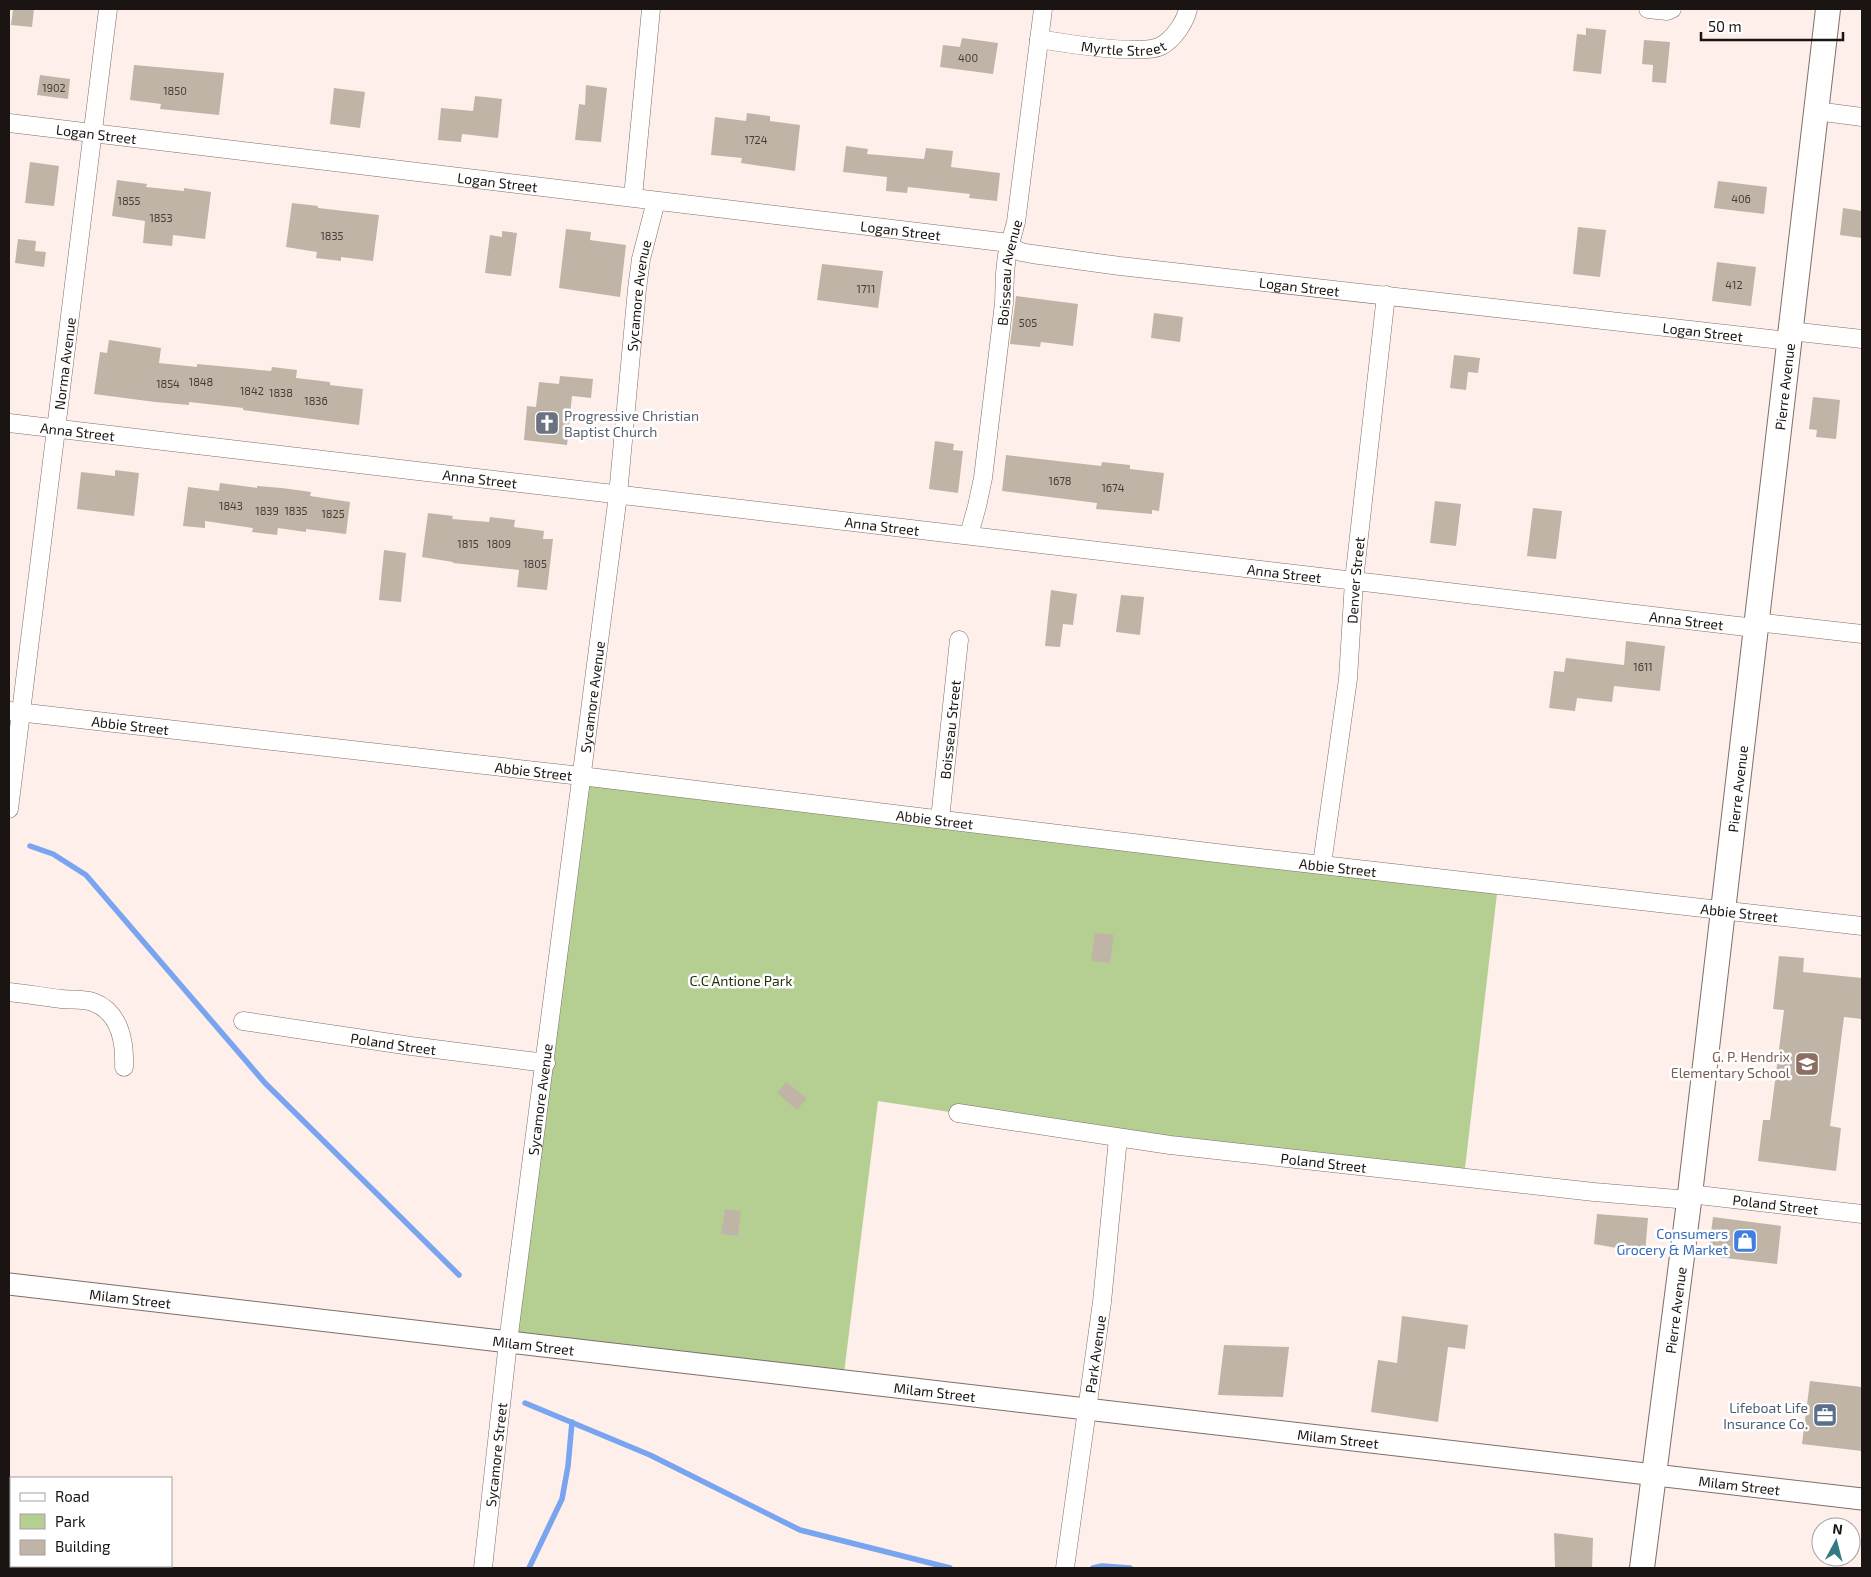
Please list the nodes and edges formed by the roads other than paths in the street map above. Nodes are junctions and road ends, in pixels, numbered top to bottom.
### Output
1 (108, 9) edge
2 (651, 9) edge
3 (1043, 9) edge
4 (1188, 9) edge
5 (1648, 9) edge
6 (1672, 9) edge
7 (1828, 9) edge
8 (1039, 40) junction
9 (1816, 112) junction
10 (1862, 117) edge
11 (9, 123) edge
12 (92, 133) junction
13 (633, 198) junction
14 (656, 201) junction
15 (1011, 247) junction
16 (1386, 295) junction
17 (1789, 336) junction
18 (1862, 339) edge
19 (9, 423) edge
20 (56, 428) junction
21 (618, 495) junction
22 (969, 535) junction
23 (1354, 581) junction
24 (1755, 625) junction
25 (1862, 634) edge
26 (959, 640) dead end
27 (14, 711) edge
28 (581, 776) junction
29 (9, 809) edge
30 (940, 819) junction
31 (1322, 864) junction
32 (1722, 910) junction
33 (1862, 926) edge
34 (9, 992) edge
35 (243, 1021) dead end
36 (546, 1063) junction
37 (124, 1067) dead end
38 (958, 1113) dead end
39 (1118, 1138) junction
40 (1689, 1197) junction
41 (1862, 1214) edge
42 (9, 1284) edge
43 (508, 1342) junction
44 (1088, 1409) junction
45 (1654, 1475) junction
46 (1862, 1499) edge
47 (483, 1568) edge
48 (1065, 1568) edge
49 (1642, 1568) edge

1 - 12 street, Norma Avenue
2 - 13 street
3 - 8 street, Boisseau Avenue
4 - 8 street, Myrtle Street
5 - 6 street
7 - 9 main road, Pierre Avenue
8 - 15 street, Boisseau Avenue
9 - 10 street
9 - 17 main road, Pierre Avenue
11 - 12 street, Logan Street
12 - 13 street, Logan Street
12 - 20 street, Norma Avenue
13 - 14 street, Logan Street
14 - 15 street, Logan Street
14 - 21 street, Sycamore Avenue
15 - 16 street, Logan Street
15 - 22 street, Boisseau Avenue
16 - 17 street, Logan Street
16 - 23 street, Denver Street
17 - 18 street, Logan Street
17 - 24 main road, Pierre Avenue
19 - 20 street, Anna Street
20 - 21 street, Anna Street
20 - 27 street, Norma Avenue
21 - 22 street, Anna Street
21 - 28 street, Sycamore Avenue
22 - 23 street, Anna Street
23 - 24 street, Anna Street
23 - 31 street, Denver Street
24 - 25 street, Anna Street
24 - 32 main road, Pierre Avenue
26 - 30 street, Boisseau Street
27 - 28 street, Abbie Street
27 - 29 street, Norma Avenue
28 - 30 street, Abbie Street
28 - 36 street, Sycamore Avenue
30 - 31 street, Abbie Street
31 - 32 street, Abbie Street
32 - 33 street, Abbie Street
32 - 40 main road, Pierre Avenue
34 - 37 street
35 - 36 street, Poland Street
36 - 43 street, Sycamore Avenue
38 - 39 street, Poland Street
39 - 40 street, Poland Street
39 - 44 street, Park Avenue
40 - 41 street, Poland Street
40 - 45 main road, Pierre Avenue
42 - 43 street, Milam Street
43 - 44 street, Milam Street
43 - 47 street, Sycamore Street
44 - 45 street, Milam Street
44 - 48 street, Park Avenue
45 - 46 street, Milam Street
45 - 49 main road, Pierre Avenue

